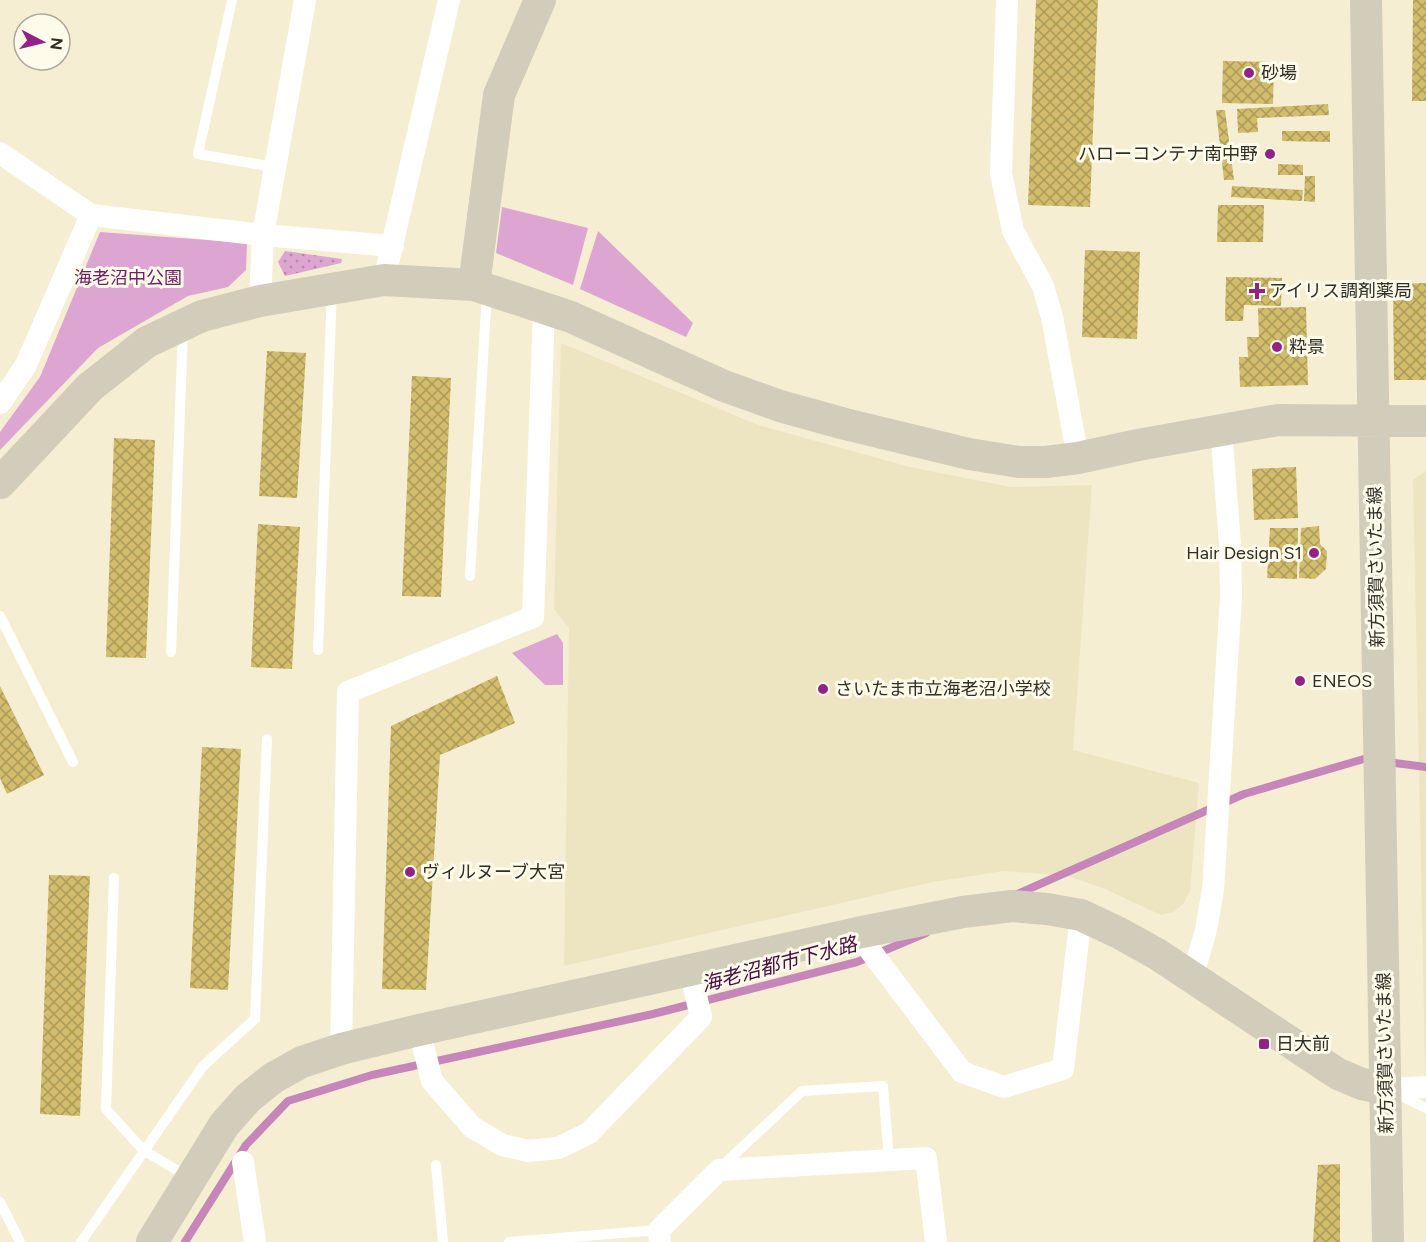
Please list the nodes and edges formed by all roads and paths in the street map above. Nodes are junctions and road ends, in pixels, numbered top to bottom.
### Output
1 (232, 0) edge
2 (304, 0) edge
3 (449, 0) edge
4 (540, 0) edge
5 (1007, 0) edge
6 (1366, 0) edge
7 (0, 153) edge
8 (274, 167) junction
9 (91, 215) junction
10 (263, 235) junction
11 (393, 246) junction
12 (384, 280) junction
13 (481, 287) junction
14 (332, 289) junction
15 (260, 301) junction
16 (544, 308) junction
17 (183, 325) junction
18 (0, 403) edge
19 (1373, 420) junction
20 (1426, 421) edge
21 (1221, 429) junction
22 (1078, 458) junction
23 (0, 483) edge
24 (470, 576) dead end
25 (0, 616) edge
26 (318, 650) dead end
27 (171, 652) dead end
28 (267, 739) dead end
29 (73, 762) dead end
30 (114, 878) dead end
31 (1081, 915) junction
32 (857, 933) junction
33 (690, 970) junction
34 (1192, 978) junction
35 (419, 1030) junction
36 (341, 1049) junction
37 (1426, 1087) edge
38 (1385, 1089) junction
39 (1426, 1108) edge
40 (143, 1150) junction
41 (890, 1160) junction
42 (243, 1162) dead end
43 (436, 1166) dead end
44 (718, 1170) junction
45 (190, 1179) junction
46 (0, 1202) edge
47 (659, 1236) edge
48 (20, 1242) edge
49 (81, 1242) edge
50 (152, 1242) edge
51 (255, 1242) edge
52 (443, 1242) edge
53 (509, 1242) edge
54 (936, 1242) edge
55 (1388, 1242) edge

1 - 8 lane
2 - 8 street
3 - 11 street
4 - 13 street
5 - 22 street
6 - 19 street, 新方須賀さいたま線
7 - 9 street
8 - 10 street
9 - 10 street
9 - 18 street
10 - 11 street
10 - 15 street
11 - 12 street
12 - 13 street
12 - 14 street
13 - 16 street
13 - 24 lane
14 - 15 street
14 - 26 lane
15 - 17 street
16 - 22 street
16 - 36 street
17 - 23 street
17 - 27 lane
19 - 20 street
19 - 21 street
19 - 38 street, 新方須賀さいたま線
21 - 22 street
21 - 34 street
25 - 29 lane
28 - 40 lane
30 - 40 lane
31 - 32 street
31 - 32 street
31 - 34 street
32 - 33 street
33 - 35 street
33 - 35 street
34 - 38 street
35 - 36 street
36 - 45 street
37 - 38 street
38 - 39 lane
38 - 55 street, 新方須賀さいたま線
40 - 45 lane
40 - 49 lane
41 - 44 street
41 - 44 lane
41 - 54 street
42 - 51 street
43 - 52 lane
44 - 47 street
45 - 50 street
46 - 48 lane
47 - 53 lane

